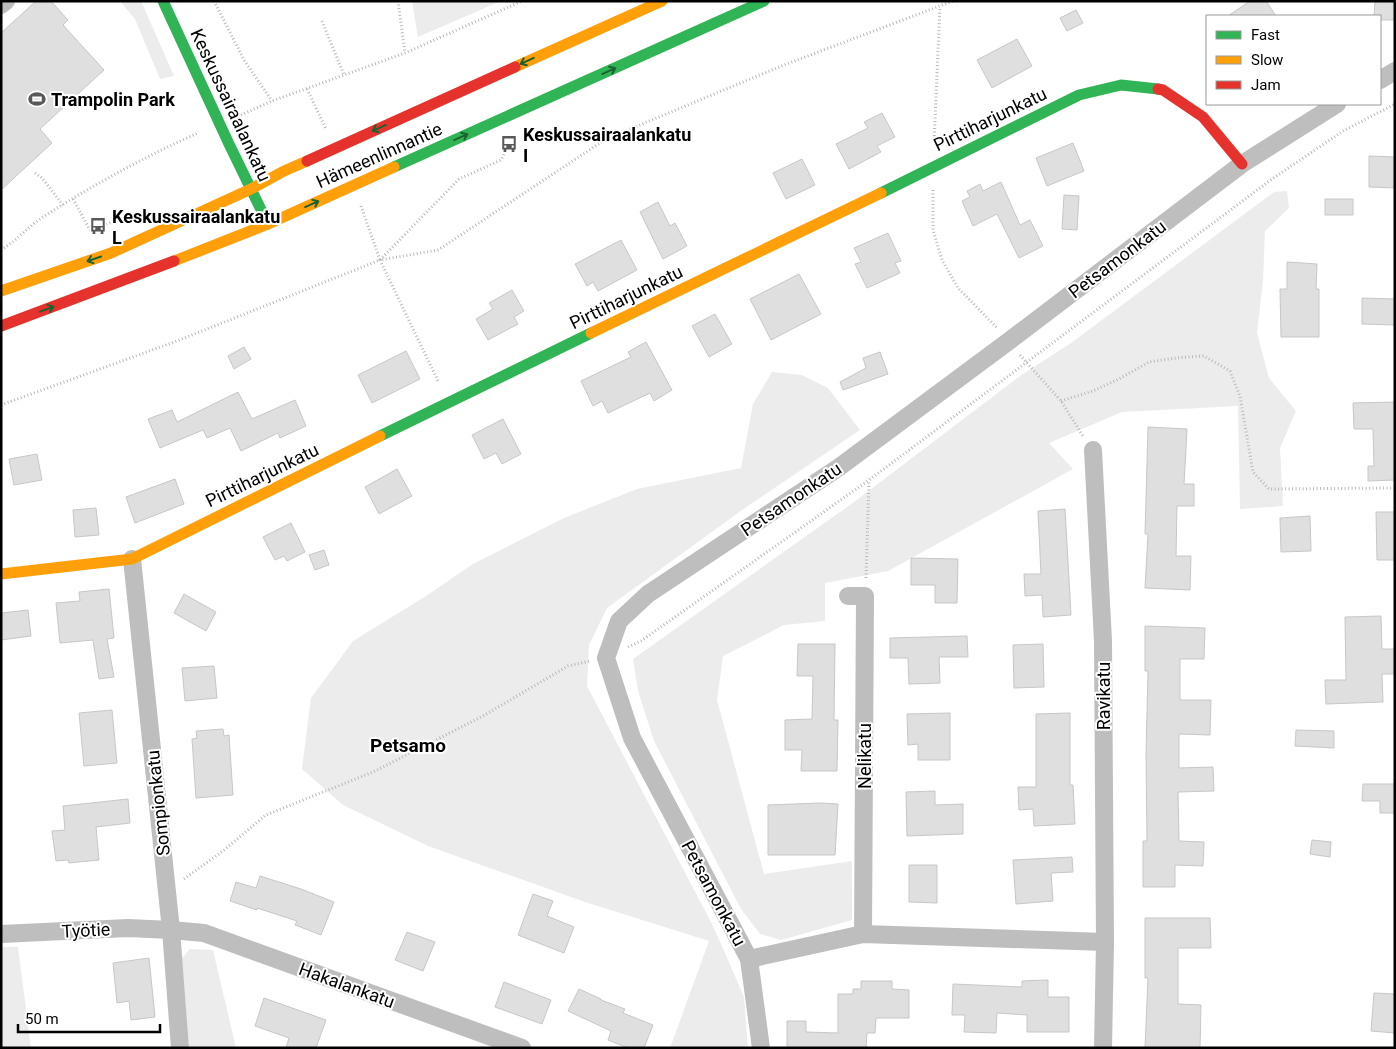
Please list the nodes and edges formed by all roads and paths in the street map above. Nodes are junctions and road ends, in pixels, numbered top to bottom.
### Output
1 (6, 1) edge
2 (163, 1) edge
3 (214, 1) edge
4 (398, 1) edge
5 (522, 1) edge
6 (662, 1) edge
7 (764, 1) edge
8 (954, 1) edge
9 (1, 5) edge
10 (322, 21) dead end
11 (405, 54) junction
12 (1395, 71) edge
13 (344, 75) junction
14 (1381, 79) edge
15 (307, 89) junction
16 (272, 101) junction
17 (1395, 104) edge
18 (1335, 105) edge
19 (242, 115) dead end
20 (327, 130) dead end
21 (198, 133) dead end
22 (509, 144) dead end
23 (1242, 164) junction
24 (35, 173) dead end
25 (251, 189) junction
26 (73, 199) junction
27 (64, 206) junction
28 (360, 206) dead end
29 (139, 212) dead end
30 (268, 224) junction
31 (1, 250) edge
32 (380, 260) junction
33 (1, 291) edge
34 (1, 326) edge
35 (1026, 362) junction
36 (1061, 401) junction
37 (448, 402) junction
38 (1, 405) edge
39 (1092, 450) joint
40 (869, 480) junction
41 (1395, 488) edge
42 (132, 559) junction
43 (1, 574) edge
44 (856, 596) joint
45 (606, 658) junction
46 (167, 890) junction
47 (171, 930) junction
48 (1, 934) edge
49 (863, 934) junction
50 (1106, 942) junction
51 (749, 959) junction
52 (180, 1048) edge
53 (522, 1048) edge
54 (761, 1048) edge
55 (1103, 1048) edge

1 - 9 street
2 - 25 street, Keskussairaalankatu
3 - 16 path
4 - 11 path
5 - 11 path
6 -> 25 street, Hämeenlinnantie
30 -> 7 street, Hämeenlinnantie
8 - 32 path
10 - 13 path
11 - 13 path
12 - 14 street
13 - 15 path
15 - 16 path
15 - 20 path
16 - 19 path
17 - 35 path
18 - 23 street, Petsamonkatu
21 - 26 path
22 - 32 path
23 - 37 street, Pirttiharjunkatu
23 - 45 street, Petsamonkatu
24 - 27 path
25 - 30 street, Keskussairaalankatu
25 -> 33 street, Hämeenlinnantie
26 - 27 path
26 - 29 path
27 - 31 path
28 - 32 path
34 -> 30 street, Hämeenlinnantie
32 - 37 path
32 - 38 path
35 - 36 path
35 - 40 path
36 - 39 path
36 - 41 path
37 - 42 street, Pirttiharjunkatu
39 - 50 street, Ravikatu
40 - 44 path
40 - 45 path
42 - 43 street, Pirttiharjunkatu
42 - 46 street, Sompionkatu
44 - 49 street, Nelikatu
45 - 46 path
45 - 51 street, Petsamonkatu
46 - 47 street, Sompionkatu
47 - 48 street, Työtie
47 - 52 street, Sompionkatu
47 - 53 street, Hakalankatu
49 - 50 street
49 - 51 street
50 - 55 street, Ravikatu
51 - 54 street, Petsamonkatu

